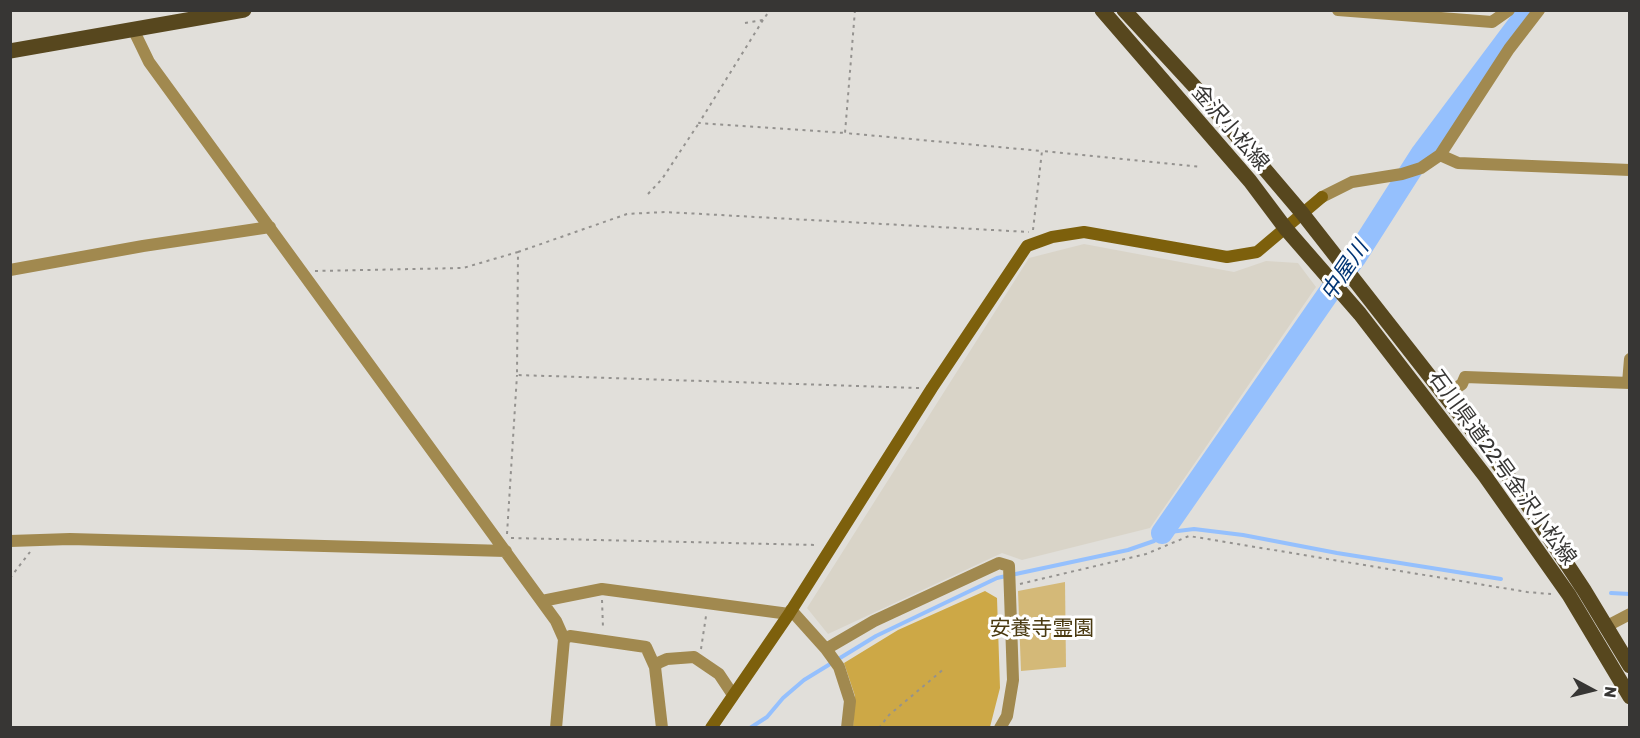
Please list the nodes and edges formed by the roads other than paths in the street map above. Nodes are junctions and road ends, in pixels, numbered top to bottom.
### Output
1 (244, 10) edge
2 (1102, 10) edge
3 (1124, 10) edge
4 (1338, 10) edge
5 (1509, 10) edge
6 (1539, 10) edge
7 (134, 29) junction
8 (10, 51) edge
9 (1440, 155) junction
10 (1629, 170) edge
11 (1302, 213) junction
12 (270, 227) junction
13 (1286, 229) junction
14 (1340, 261) joint
15 (10, 270) edge
16 (1325, 274) joint
17 (1629, 359) edge
18 (1629, 383) edge
19 (1444, 396) junction
20 (10, 541) edge
21 (506, 551) junction
22 (542, 601) junction
23 (790, 612) junction
24 (1629, 614) edge
25 (1607, 626) junction
26 (564, 639) junction
27 (828, 652) junction
28 (1629, 666) edge
29 (655, 667) junction
30 (733, 695) junction
31 (1629, 697) edge
32 (556, 728) edge
33 (662, 728) edge
34 (711, 728) edge
35 (848, 728) edge
36 (1000, 728) edge

1 - 7 main road
2 - 13 main road, 金沢小松線
3 - 11 main road, 金沢小松線
4 - 5 street
6 - 9 street
7 - 8 main road
7 - 12 street
9 - 10 street
9 - 11 street
11 - 13 street
11 - 14 main road, 金沢小松線
12 - 15 street
12 - 21 street
13 - 16 main road, 金沢小松線
13 - 23 street
14 - 19 main road, 石川県道22号金沢小松線
16 - 31 main road, 石川県道22号金沢小松線
17 - 18 street
18 - 19 street
19 - 25 main road, 石川県道22号金沢小松線
20 - 21 street
21 - 22 street
22 - 23 street
22 - 26 street
23 - 27 street
23 - 30 street
24 - 25 street
25 - 28 main road, 石川県道22号金沢小松線
26 - 29 street
26 - 32 street
27 - 35 street
27 - 36 street
29 - 30 street
29 - 33 street
30 - 34 street

